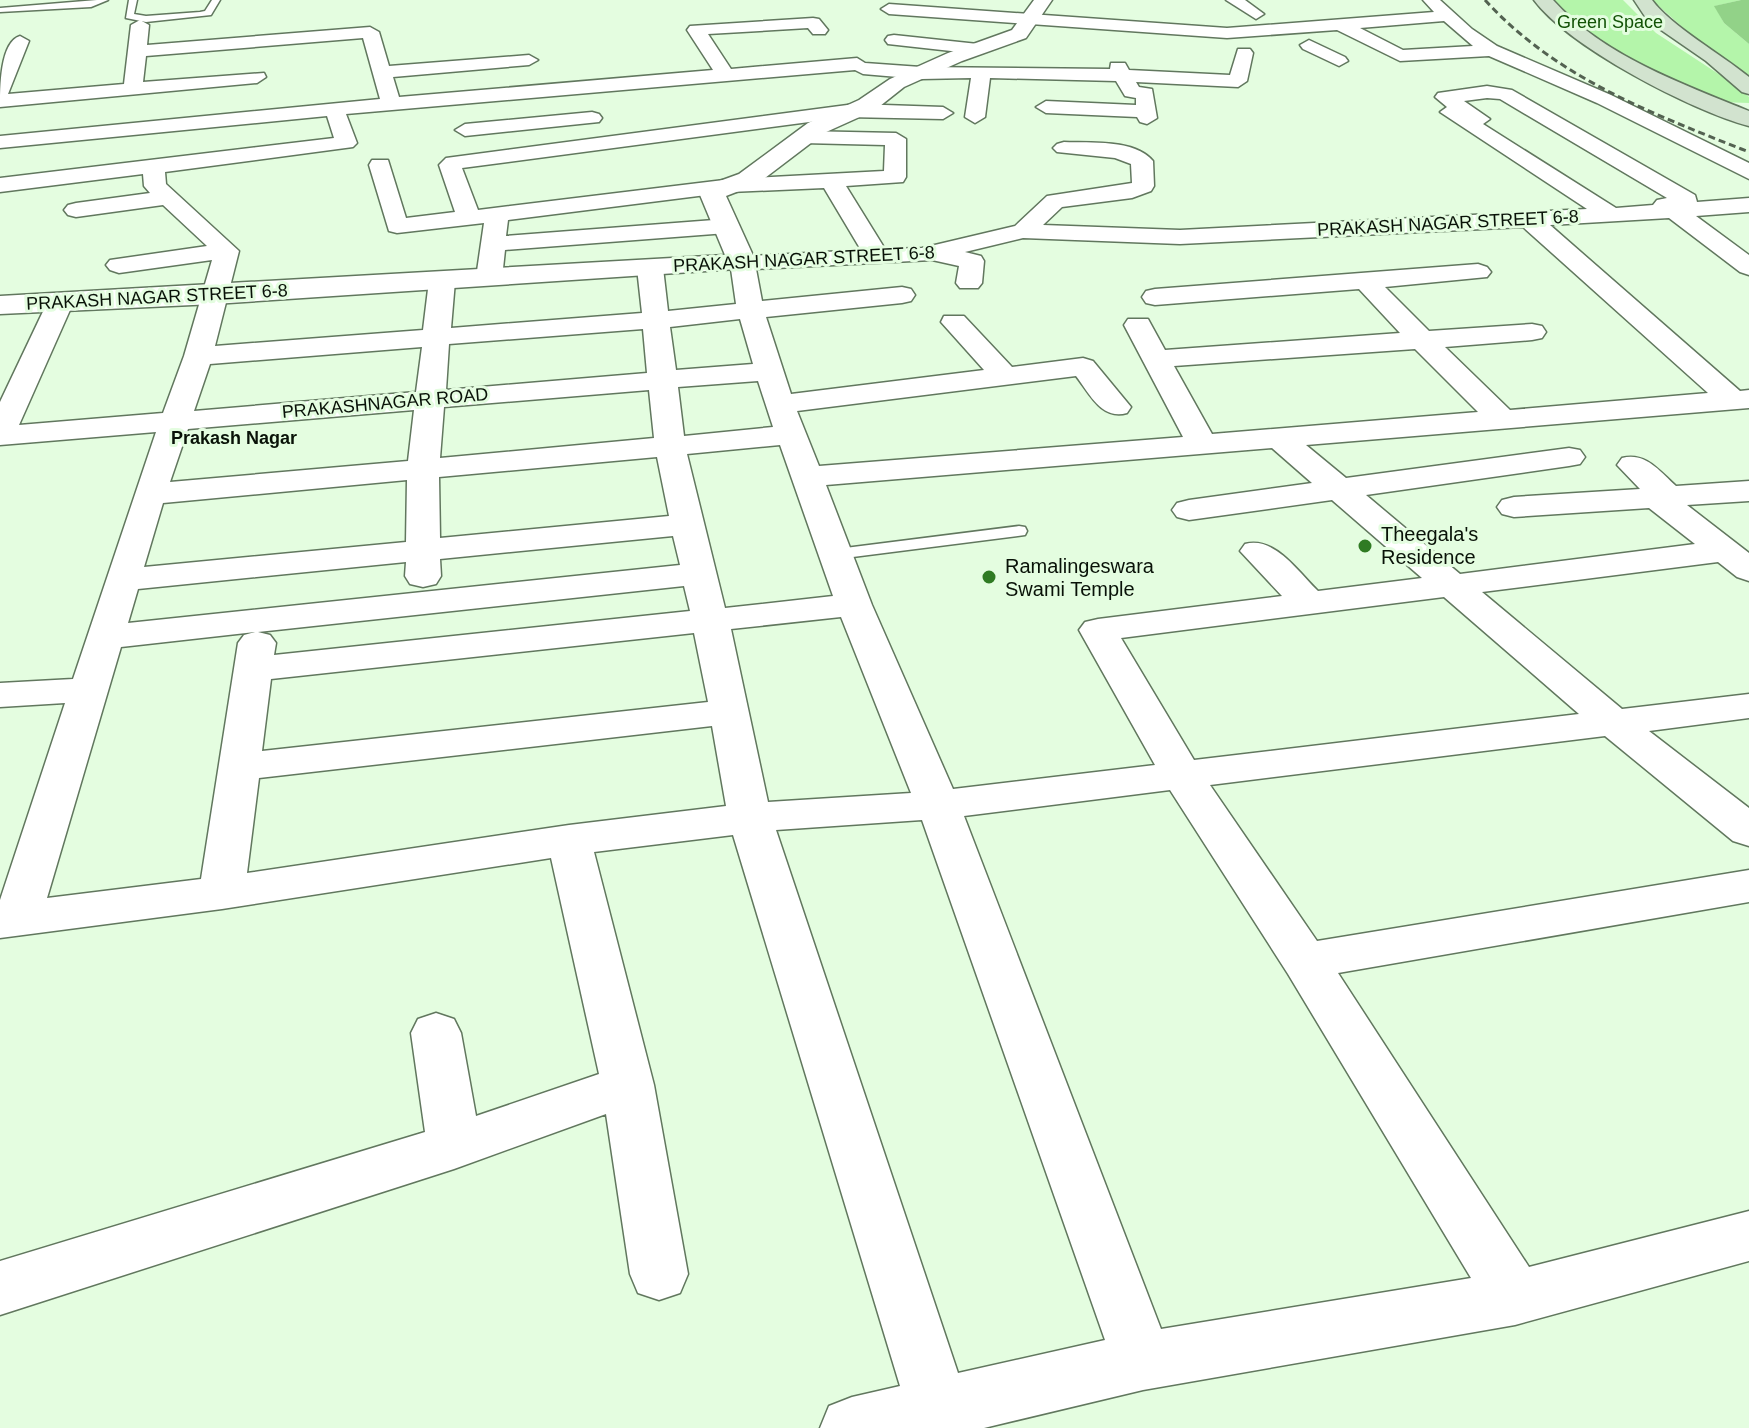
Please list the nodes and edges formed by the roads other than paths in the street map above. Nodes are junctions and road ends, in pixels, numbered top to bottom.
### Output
1 (104, 0) edge
2 (133, 0) edge
3 (1234, 0) edge
4 (1543, 0) edge
5 (1643, 0) edge
6 (218, 9) edge
7 (889, 9) dead end
8 (0, 10) edge
9 (1385, 12) junction
10 (1446, 14) edge
11 (1035, 25) edge
12 (1341, 25) junction
13 (1285, 29) junction
14 (819, 30) dead end
15 (1424, 32) junction
16 (1179, 38) junction
17 (1234, 38) junction
18 (20, 41) dead end
19 (253, 41) junction
20 (1115, 48) junction
21 (978, 49) junction
22 (1491, 50) junction
23 (137, 51) junction
24 (878, 52) junction
25 (529, 60) dead end
26 (1339, 61) dead end
27 (604, 64) dead end
28 (938, 65) junction
29 (380, 72) junction
30 (1045, 72) junction
31 (724, 73) junction
32 (829, 74) junction
33 (981, 74) junction
34 (257, 77) junction
35 (616, 83) junction
36 (686, 83) junction
37 (1188, 86) junction
38 (1220, 88) junction
39 (1749, 88) edge
40 (133, 89) junction
41 (0, 92) edge
42 (455, 97) junction
43 (1244, 98) dead end
44 (1427, 98) dead end
45 (0, 101) edge
46 (391, 103) junction
47 (1146, 107) junction
48 (334, 109) junction
49 (853, 111) junction
50 (943, 113) dead end
51 (261, 116) junction
52 (616, 116) dead end
53 (975, 117) dead end
54 (1748, 118) edge
55 (1471, 120) junction
56 (80, 133) junction
57 (801, 140) junction
58 (0, 142) edge
59 (597, 144) junction
60 (1064, 148) dead end
61 (751, 150) dead end
62 (380, 165) dead end
63 (1749, 172) edge
64 (74, 176) junction
65 (830, 179) junction
66 (193, 180) dead end
67 (159, 183) junction
68 (480, 184) dead end
69 (0, 185) edge
70 (456, 187) junction
71 (727, 187) junction
72 (638, 195) junction
73 (1749, 205) edge
74 (76, 210) dead end
75 (1675, 211) junction
76 (1624, 212) junction
77 (497, 214) junction
78 (469, 218) junction
79 (1530, 220) junction
80 (1023, 231) junction
81 (494, 244) junction
82 (735, 244) junction
83 (227, 251) junction
84 (933, 253) junction
85 (878, 257) junction
86 (119, 265) dead end
87 (1749, 267) edge
88 (650, 268) junction
89 (1478, 272) dead end
90 (489, 278) junction
91 (442, 281) junction
92 (1365, 281) junction
93 (969, 283) dead end
94 (214, 295) junction
95 (902, 295) dead end
96 (1155, 297) dead end
97 (61, 301) junction
98 (0, 305) edge
99 (751, 311) junction
100 (655, 320) junction
101 (954, 322) dead end
102 (1138, 325) dead end
103 (1532, 332) dead end
104 (435, 337) junction
105 (1422, 340) junction
106 (198, 356) junction
107 (1157, 359) junction
108 (33, 360) junction
109 (0, 362) edge
110 (1007, 378) junction
111 (661, 380) junction
112 (431, 399) junction
113 (1741, 399) edge
114 (1116, 407) dead end
115 (783, 409) junction
116 (868, 418) dead end
117 (1501, 418) junction
118 (175, 422) junction
119 (0, 435) edge
120 (1280, 439) junction
121 (1201, 442) junction
122 (670, 447) junction
123 (1569, 457) dead end
124 (1633, 465) dead end
125 (423, 470) junction
126 (808, 477) junction
127 (1341, 489) junction
128 (1749, 491) edge
129 (150, 494) junction
130 (1662, 496) junction
131 (1514, 507) dead end
132 (1189, 510) dead end
133 (689, 524) junction
134 (1019, 531) dead end
135 (424, 551) junction
136 (1257, 551) dead end
137 (837, 554) junction
138 (1737, 561) edge
139 (697, 574) junction
140 (122, 580) junction
141 (1454, 585) junction
142 (421, 603) junction
143 (854, 605) junction
144 (1311, 605) junction
145 (709, 619) junction
146 (261, 620) junction
147 (106, 637) junction
148 (424, 649) junction
149 (253, 669) junction
150 (88, 690) junction
151 (0, 695) edge
152 (1749, 706) edge
153 (729, 712) junction
154 (1615, 724) junction
155 (240, 767) junction
156 (1182, 776) junction
157 (938, 805) junction
158 (750, 818) junction
159 (1749, 831) edge
160 (569, 840) junction
161 (1749, 886) edge
162 (222, 893) junction
163 (8, 920) edge
164 (1305, 961) junction
165 (436, 1033) dead end
166 (628, 1085) junction
167 (454, 1146) junction
168 (1749, 1236) edge
169 (659, 1274) dead end
170 (0, 1288) edge
171 (1515, 1298) junction
172 (1143, 1361) junction
173 (938, 1408) junction
174 (852, 1428) edge

1 - 8 lane
2 - 6 lane
3 - 13 street
4 - 54 main road
5 - 39 main road
6 - 23 street
7 - 11 street
9 - 10 street
9 - 10 street
9 - 12 street
9 - 12 street
9 - 15 street
10 - 15 street
10 - 22 street
11 - 17 street
11 - 20 street
11 - 21 street
11 - 24 street
11 - 30 street
12 - 13 street
12 - 13 street
12 - 13 street
12 - 15 street
12 - 22 street
13 - 17 street
13 - 17 street
13 - 17 street
13 - 26 street
14 - 31 street
16 - 17 street
16 - 17 street
16 - 20 street
16 - 20 street
17 - 38 street
18 - 41 street
19 - 23 street
19 - 29 street
19 - 34 street
20 - 30 street
20 - 37 street
20 - 47 street
21 - 24 street
21 - 28 street
22 - 63 street
23 - 40 street
24 - 28 street
24 - 28 street
24 - 32 street
25 - 29 street
27 - 35 street
28 - 33 street
28 - 49 street
29 - 46 street
30 - 33 street
30 - 47 street
31 - 32 street
31 - 36 street
32 - 36 street
33 - 53 street
34 - 40 street
34 - 51 street
35 - 36 street
35 - 42 street
37 - 38 street
37 - 47 street
38 - 43 street
40 - 45 street
42 - 46 street
42 - 52 street
44 - 55 street
46 - 48 street
48 - 51 street
48 - 67 street
49 - 50 street
49 - 57 street
49 - 59 street
51 - 56 street
55 - 76 street
55 - 76 street
56 - 58 street
56 - 64 street
57 - 61 street
57 - 65 street
57 - 71 street
59 - 70 street
59 - 72 street
60 - 80 street
62 - 78 street
64 - 67 street
64 - 69 street
65 - 71 street
65 - 85 street
66 - 67 street
67 - 74 street
67 - 83 street
68 - 70 street
70 - 78 street
71 - 72 street
71 - 82 street
72 - 77 street
73 - 75 street, PRAKASH NAGAR STREET 6-8
75 - 76 street, PRAKASH NAGAR STREET 6-8
75 - 87 street
76 - 79 street, PRAKASH NAGAR STREET 6-8
77 - 78 street
77 - 81 street
79 - 80 street, PRAKASH NAGAR STREET 6-8
79 - 113 street
80 - 84 street, PRAKASH NAGAR STREET 6-8
81 - 82 street
81 - 90 street
82 - 85 street, PRAKASH NAGAR STREET 6-8
82 - 88 street, PRAKASH NAGAR STREET 6-8
82 - 99 street
83 - 86 street
83 - 94 street
84 - 85 street, PRAKASH NAGAR STREET 6-8
84 - 93 street
88 - 90 street, PRAKASH NAGAR STREET 6-8
88 - 100 street
89 - 92 street
90 - 91 street, PRAKASH NAGAR STREET 6-8
91 - 94 street, PRAKASH NAGAR STREET 6-8
91 - 104 street
92 - 96 street
92 - 105 street
94 - 97 street, PRAKASH NAGAR STREET 6-8
94 - 106 street
95 - 99 street
97 - 98 street, PRAKASH NAGAR STREET 6-8
97 - 108 street
99 - 100 street
99 - 115 street
100 - 104 street
100 - 111 street
101 - 110 street
102 - 107 street
103 - 105 street
104 - 106 street
104 - 112 street
105 - 107 street
105 - 117 street
106 - 118 street
107 - 121 street
108 - 109 street
108 - 119 street
110 - 114 street
110 - 115 street
111 - 112 street, PRAKASHNAGAR ROAD
111 - 115 street, PRAKASHNAGAR ROAD
111 - 122 street
112 - 118 street, PRAKASHNAGAR ROAD
112 - 125 street
113 - 117 street
115 - 116 street
115 - 122 street
115 - 126 street
117 - 120 street
118 - 119 street, PRAKASHNAGAR ROAD
118 - 129 street
120 - 121 street
120 - 127 street
121 - 126 street
122 - 125 street
122 - 133 street
123 - 127 street
124 - 130 street
125 - 129 street
125 - 135 street
126 - 137 street
127 - 132 street
127 - 141 street
128 - 130 street
129 - 140 street
130 - 131 street
130 - 138 street
133 - 135 street
133 - 139 street
134 - 137 lane
135 - 140 street
135 - 142 street
136 - 144 street
137 - 143 street
138 - 141 street
139 - 142 street
139 - 145 street
140 - 147 street
141 - 144 street
141 - 154 street
142 - 146 street
142 - 148 street
143 - 145 street
143 - 157 street
144 - 156 street
145 - 148 street
145 - 153 street
146 - 147 street
146 - 149 street
147 - 150 street
148 - 149 street
149 - 155 street
150 - 151 street
150 - 163 street
152 - 154 street
153 - 155 street
153 - 158 street
154 - 156 street
154 - 159 street
155 - 162 street
156 - 157 street
156 - 164 street
157 - 158 street
157 - 172 street
158 - 160 street
158 - 173 street
160 - 162 street
160 - 166 street
161 - 164 street
162 - 163 street
164 - 171 street
165 - 167 street
166 - 167 street
166 - 169 street
167 - 170 street
168 - 171 street
171 - 172 street
172 - 173 street
173 - 174 street

